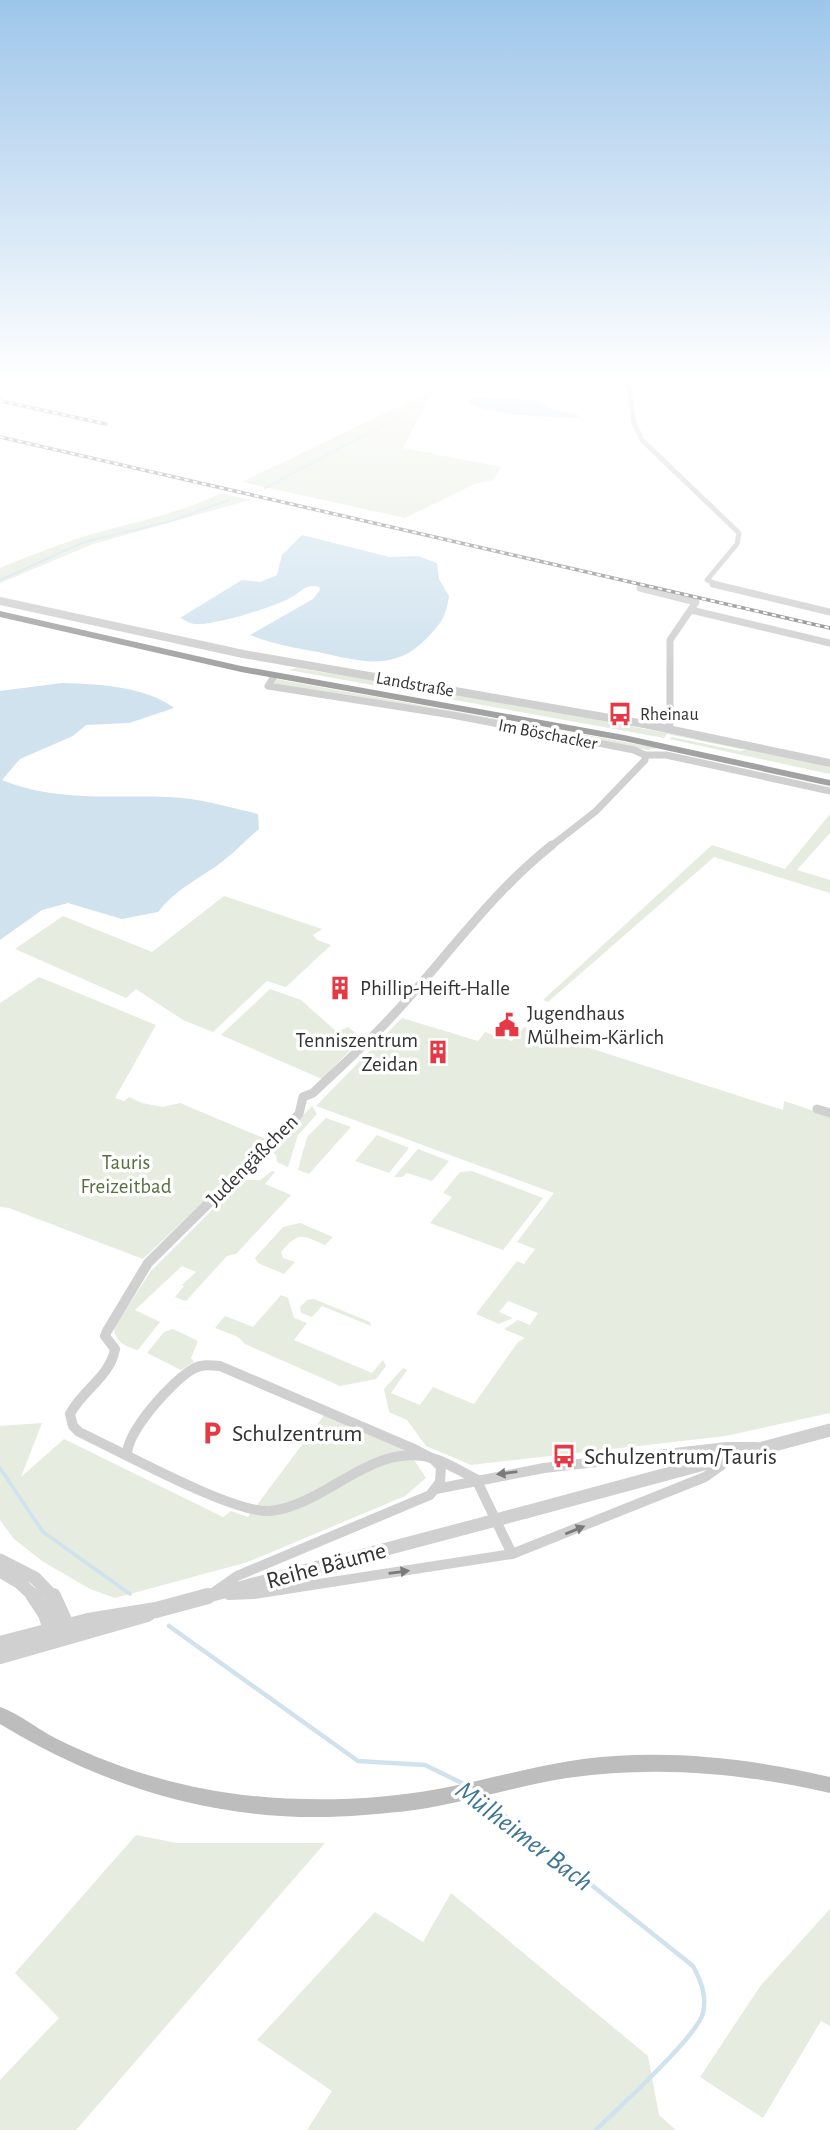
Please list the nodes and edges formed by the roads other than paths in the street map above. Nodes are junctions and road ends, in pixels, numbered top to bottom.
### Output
1 (682, 478) edge
2 (640, 588) dead end
3 (0, 601) edge
4 (691, 610) junction
5 (0, 611) edge
6 (830, 612) edge
7 (830, 643) edge
8 (271, 681) dead end
9 (667, 728) junction
10 (645, 755) junction
11 (830, 763) edge
12 (830, 777) edge
13 (830, 783) edge
14 (830, 791) edge
15 (817, 1109) dead end
16 (830, 1113) edge
17 (830, 1430) edge
18 (765, 1447) junction
19 (127, 1455) junction
20 (734, 1456) junction
21 (433, 1459) junction
22 (476, 1479) junction
23 (436, 1489) junction
24 (512, 1554) junction
25 (0, 1560) edge
26 (0, 1572) edge
27 (210, 1595) junction
28 (69, 1632) junction
29 (53, 1636) junction
30 (0, 1644) edge
31 (0, 1656) edge
32 (0, 1715) edge
33 (830, 1785) edge

1 - 6 street
2 - 4 street
3 - 9 street, Landstraße
4 - 7 street
4 - 9 street
5 - 12 highway
5 - 13 highway
8 - 10 street, Im Böschacker
9 - 11 street, Landstraße
10 - 14 street, Im Böschacker
10 - 19 street, Judengäßchen
15 - 16 street
17 - 18 street, Reihe Bäume
18 - 20 street, Reihe Bäume
18 -> 22 street
19 - 21 street, Judengäßchen
19 - 21 street
24 -> 20 street
20 - 27 street, Reihe Bäume, bridge
21 - 22 street
21 - 23 street
22 - 23 street
22 - 24 street
23 - 27 street
27 -> 24 street
25 - 28 street
26 - 29 street
27 - 28 street, Reihe Bäume
28 - 29 street, Reihe Bäume
29 - 30 street, Reihe Bäume
29 - 31 street, Reihe Bäume
32 - 33 main road

